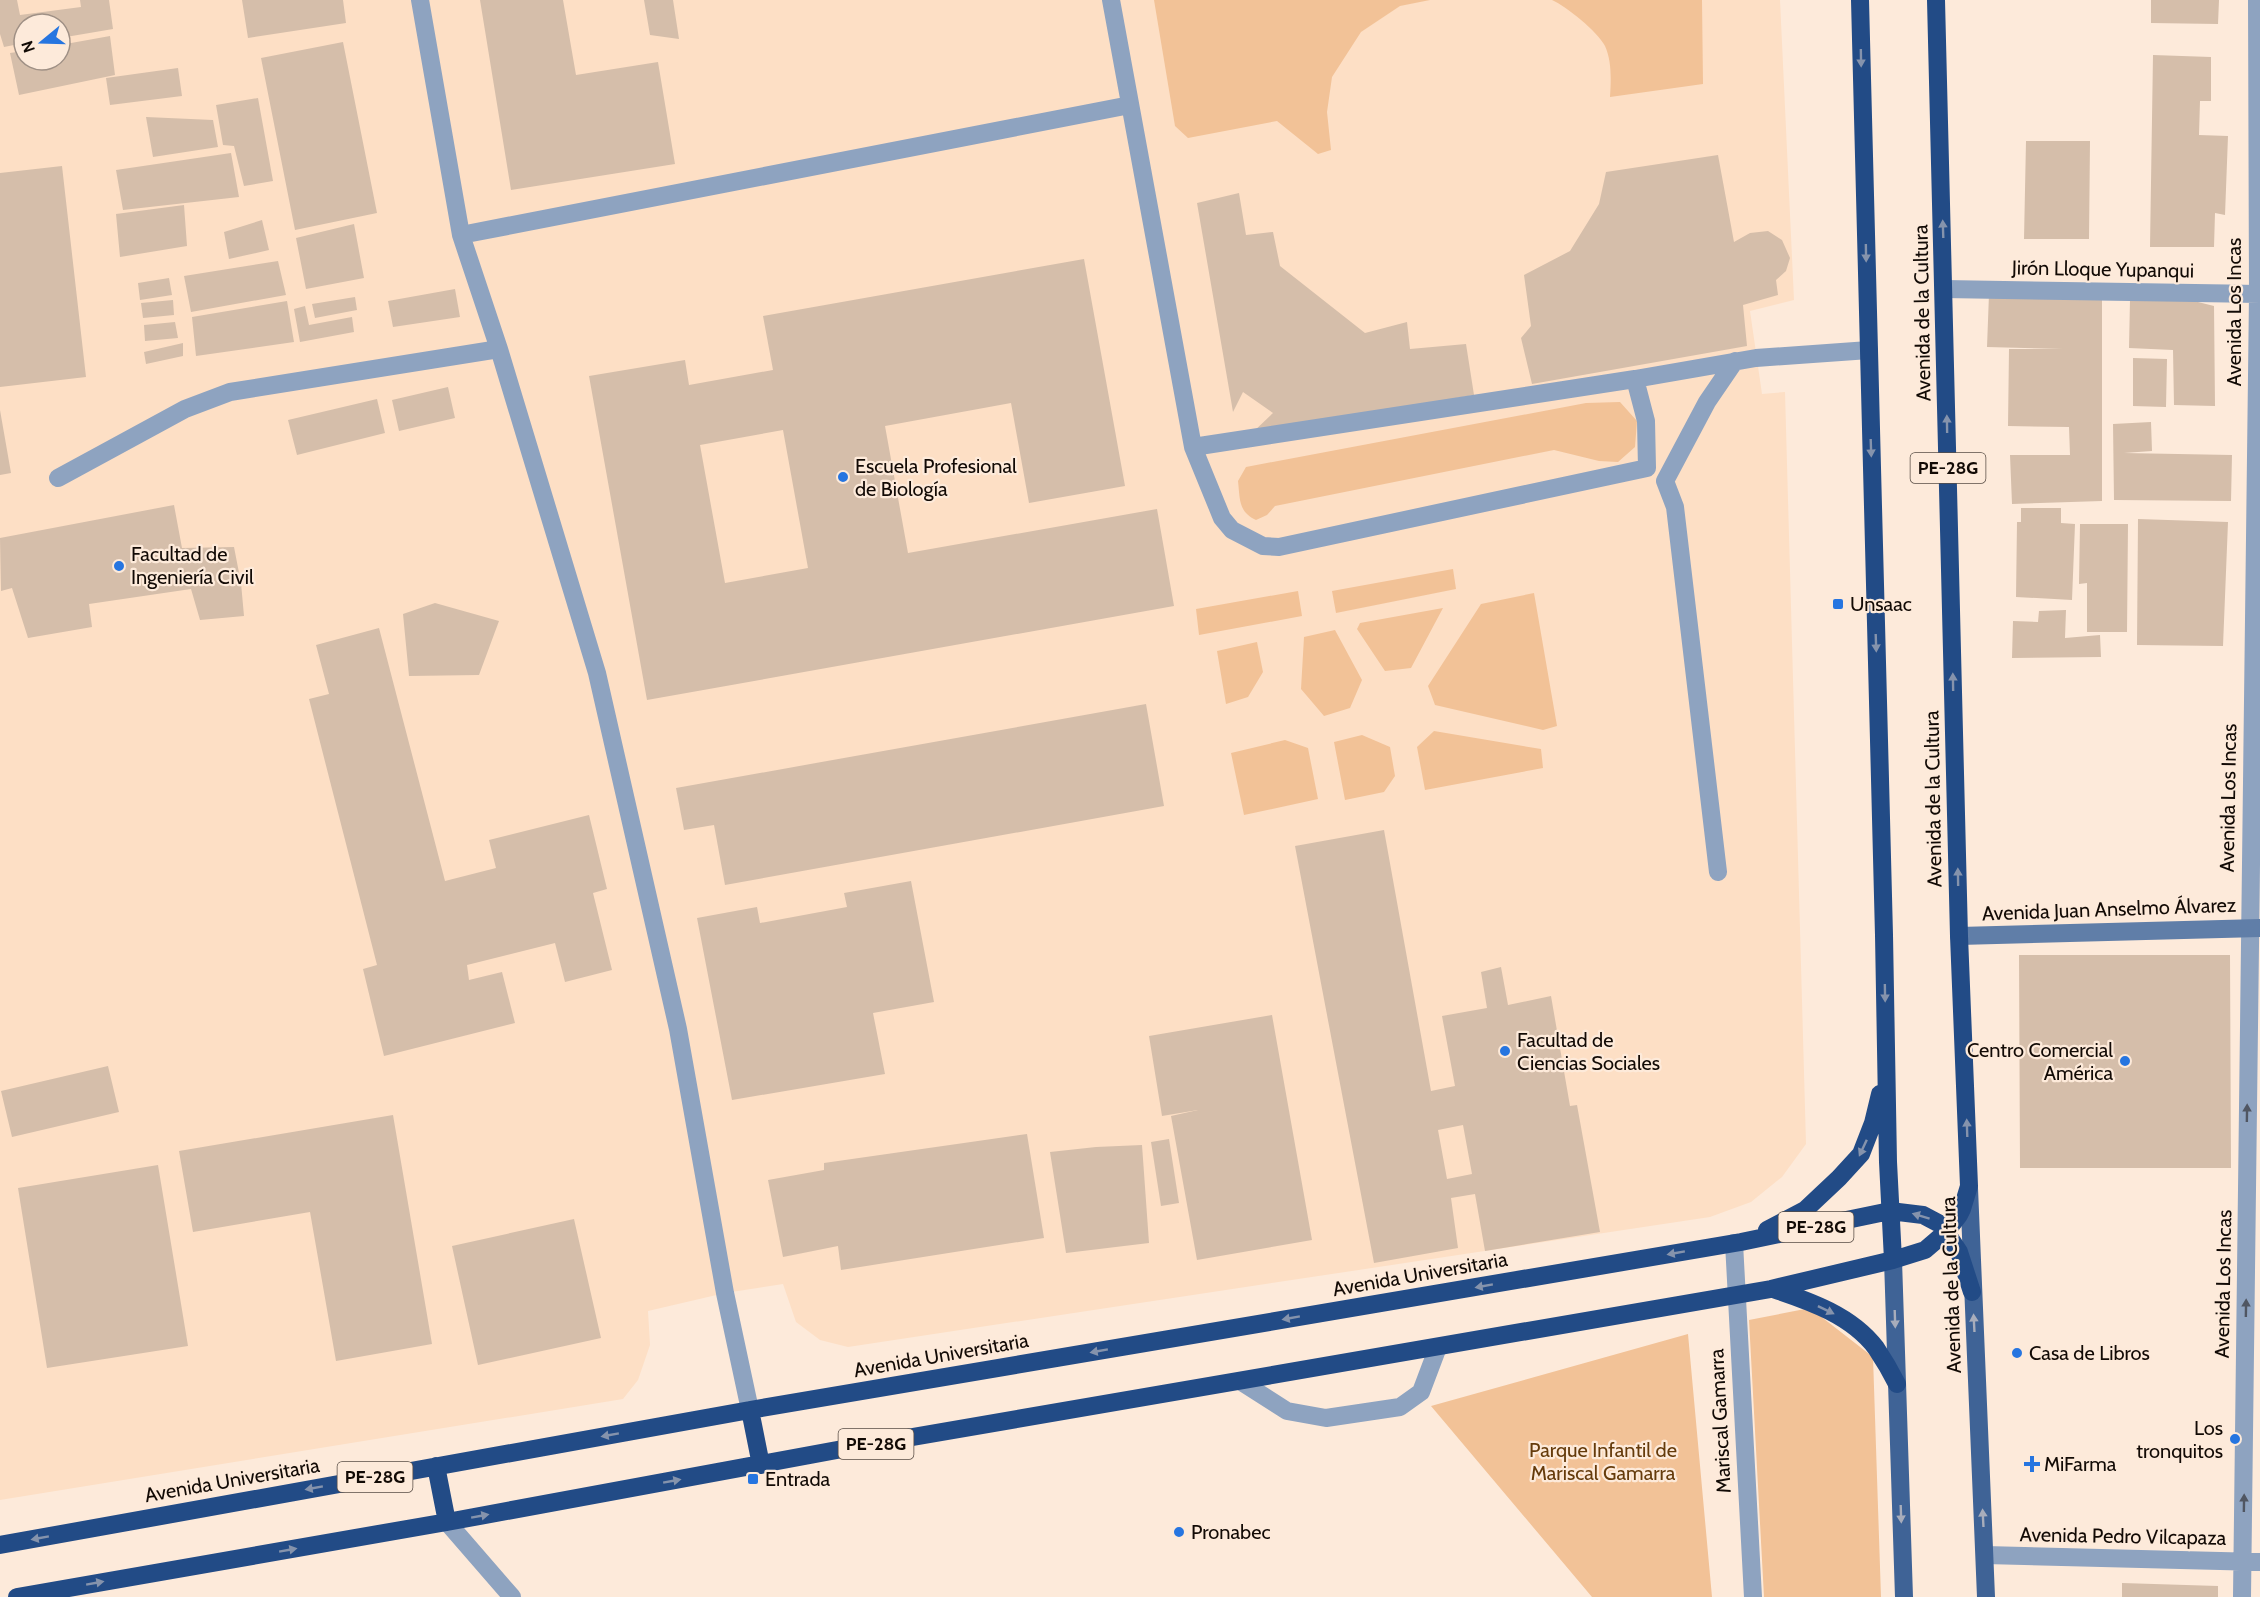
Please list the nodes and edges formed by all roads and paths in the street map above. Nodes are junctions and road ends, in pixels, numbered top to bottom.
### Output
1 (420, 0) edge
2 (1111, 0) edge
3 (1860, 0) edge
4 (1936, 0) edge
5 (2257, 0) edge
6 (1130, 105) junction
7 (461, 235) junction
8 (1944, 289) junction
9 (2259, 294) edge
10 (499, 349) junction
11 (1869, 350) junction
12 (1735, 361) junction
13 (1635, 379) junction
14 (1193, 447) junction
15 (1647, 468) junction
16 (58, 478) dead end
17 (1665, 481) junction
18 (1718, 872) dead end
19 (2255, 928) edge
20 (1959, 936) junction
21 (1886, 1051) junction
22 (1969, 1186) junction
23 (1890, 1211) junction
24 (1946, 1232) junction
25 (1737, 1243) junction
26 (1893, 1260) junction
27 (1771, 1289) junction
28 (1972, 1292) junction
29 (1736, 1294) junction
30 (1438, 1347) junction
31 (1240, 1381) junction
32 (1897, 1384) junction
33 (750, 1410) junction
34 (761, 1465) junction
35 (436, 1466) junction
36 (447, 1522) junction
37 (0, 1545) edge
38 (1985, 1555) junction
39 (2252, 1561) edge
40 (17, 1597) edge
41 (512, 1597) edge
42 (1753, 1597) edge
43 (1904, 1597) edge
44 (1986, 1597) edge
45 (2242, 1597) edge

1 - 7 street
2 - 6 street
3 -> 11 highway
8 -> 4 highway, Avenida de la Cultura / PE-28G
5 - 9 street, Avenida Los Incas
6 - 7 street
6 - 14 street
7 - 10 street
8 - 9 street, Jirón Lloque Yupanqui
20 -> 8 highway, Avenida de la Cultura / PE-28G
9 - 19 street, Avenida Los Incas
10 - 16 street
10 - 33 street
11 - 12 street
11 -> 21 highway
12 - 13 street
12 - 17 street
13 - 14 street
13 - 15 street
14 - 15 street
15 - 17 street
17 - 18 street
19 - 20 street, Avenida Juan Anselmo Álvarez
39 -> 19 street, Avenida Los Incas
22 -> 20 highway, Avenida de la Cultura / PE-28G
21 - 23 highway
21 -> 25 highway
22 - 24 highway, PE-28G
22 - 28 main road, Avenida de la Cultura
24 -> 23 highway, Avenida Universitaria
23 - 25 highway, Avenida Universitaria / PE-28G
23 - 26 highway
24 - 26 highway, PE-28G
24 - 28 highway
25 - 29 street, Mariscal Gamarra
25 -> 33 highway, Avenida Universitaria / PE-28G
26 - 27 highway, PE-28G
26 -> 32 main road
27 - 29 highway, PE-28G
27 -> 32 highway
38 -> 28 main road, Avenida de la Cultura
29 - 30 highway, PE-28G
29 - 42 street, Mariscal Gamarra
30 - 31 highway, PE-28G
30 - 31 street
31 - 34 highway, PE-28G
32 -> 43 main road
33 - 34 highway
33 -> 35 highway, Avenida Universitaria / PE-28G
36 -> 34 highway, PE-28G
35 - 36 highway
35 -> 37 highway, Avenida Universitaria / PE-28G
40 -> 36 highway, PE-28G
36 - 41 street
38 - 39 street, Avenida Pedro Vilcapaza
38 - 44 main road, Avenida de la Cultura
39 - 45 street, Avenida Los Incas

